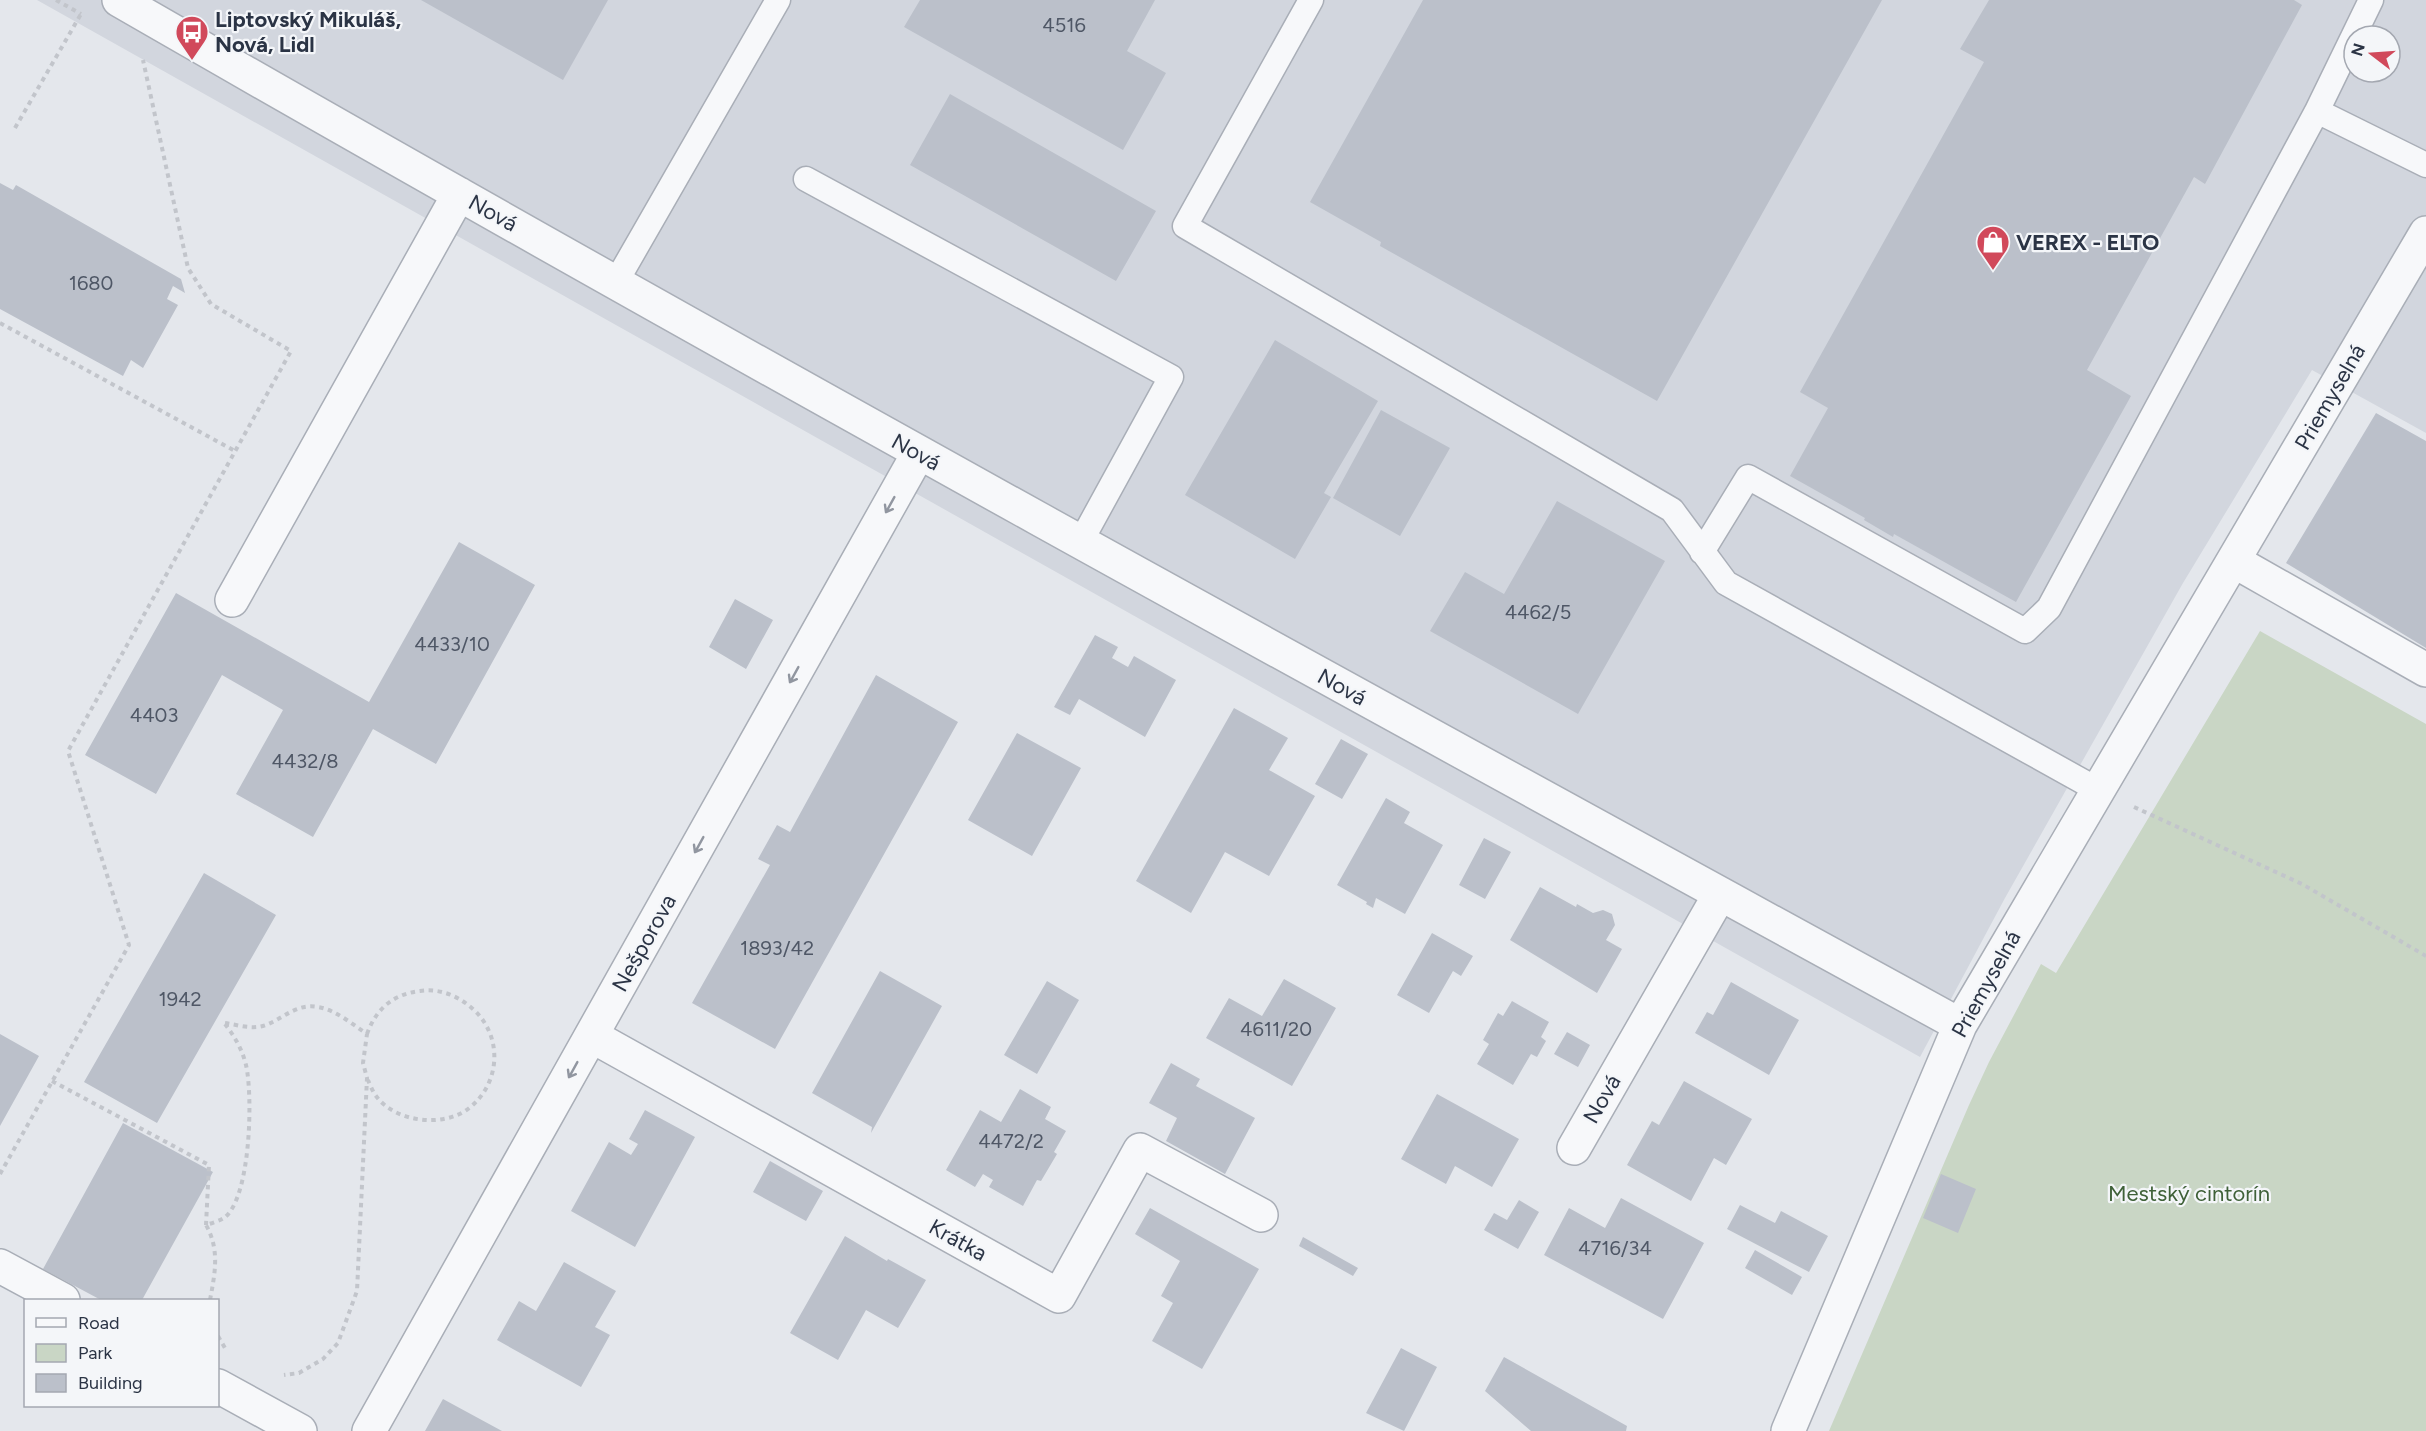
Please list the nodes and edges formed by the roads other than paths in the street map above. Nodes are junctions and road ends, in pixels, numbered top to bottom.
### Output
1 (119, 0) edge
2 (777, 0) edge
3 (1311, 0) edge
4 (2371, 0) edge
5 (2317, 111) junction
6 (2426, 165) edge
7 (806, 179) dead end
8 (459, 194) junction
9 (2426, 233) edge
10 (616, 282) junction
11 (918, 454) junction
12 (1080, 543) junction
13 (1702, 552) junction
14 (2234, 561) junction
15 (232, 600) dead end
16 (2426, 670) edge
17 (2098, 790) junction
18 (1720, 894) junction
19 (1960, 1025) junction
20 (592, 1036) junction
21 (1574, 1148) dead end
22 (1261, 1215) dead end
23 (0, 1266) edge
24 (61, 1299) edge
25 (219, 1387) edge
26 (300, 1431) edge
27 (369, 1431) edge
28 (1788, 1431) edge

1 - 8 street, Nová
2 - 10 lane
3 - 13 lane
4 - 5 lane
5 - 6 lane
5 - 13 lane
7 - 12 lane
8 - 10 street, Nová
8 - 15 street
9 - 14 street, Priemyselná
10 - 11 street, Nová
11 - 12 street, Nová
11 -> 20 street, Nešporova
12 - 18 street, Nová
13 - 17 lane
14 - 16 street
14 - 17 street, Priemyselná
17 - 19 street, Priemyselná
18 - 19 street, Nová
18 - 21 street, Nová
19 - 28 street, Priemyselná
20 - 22 street, Krátka
20 -> 27 street, Nešporova
23 - 24 street
25 - 26 street

